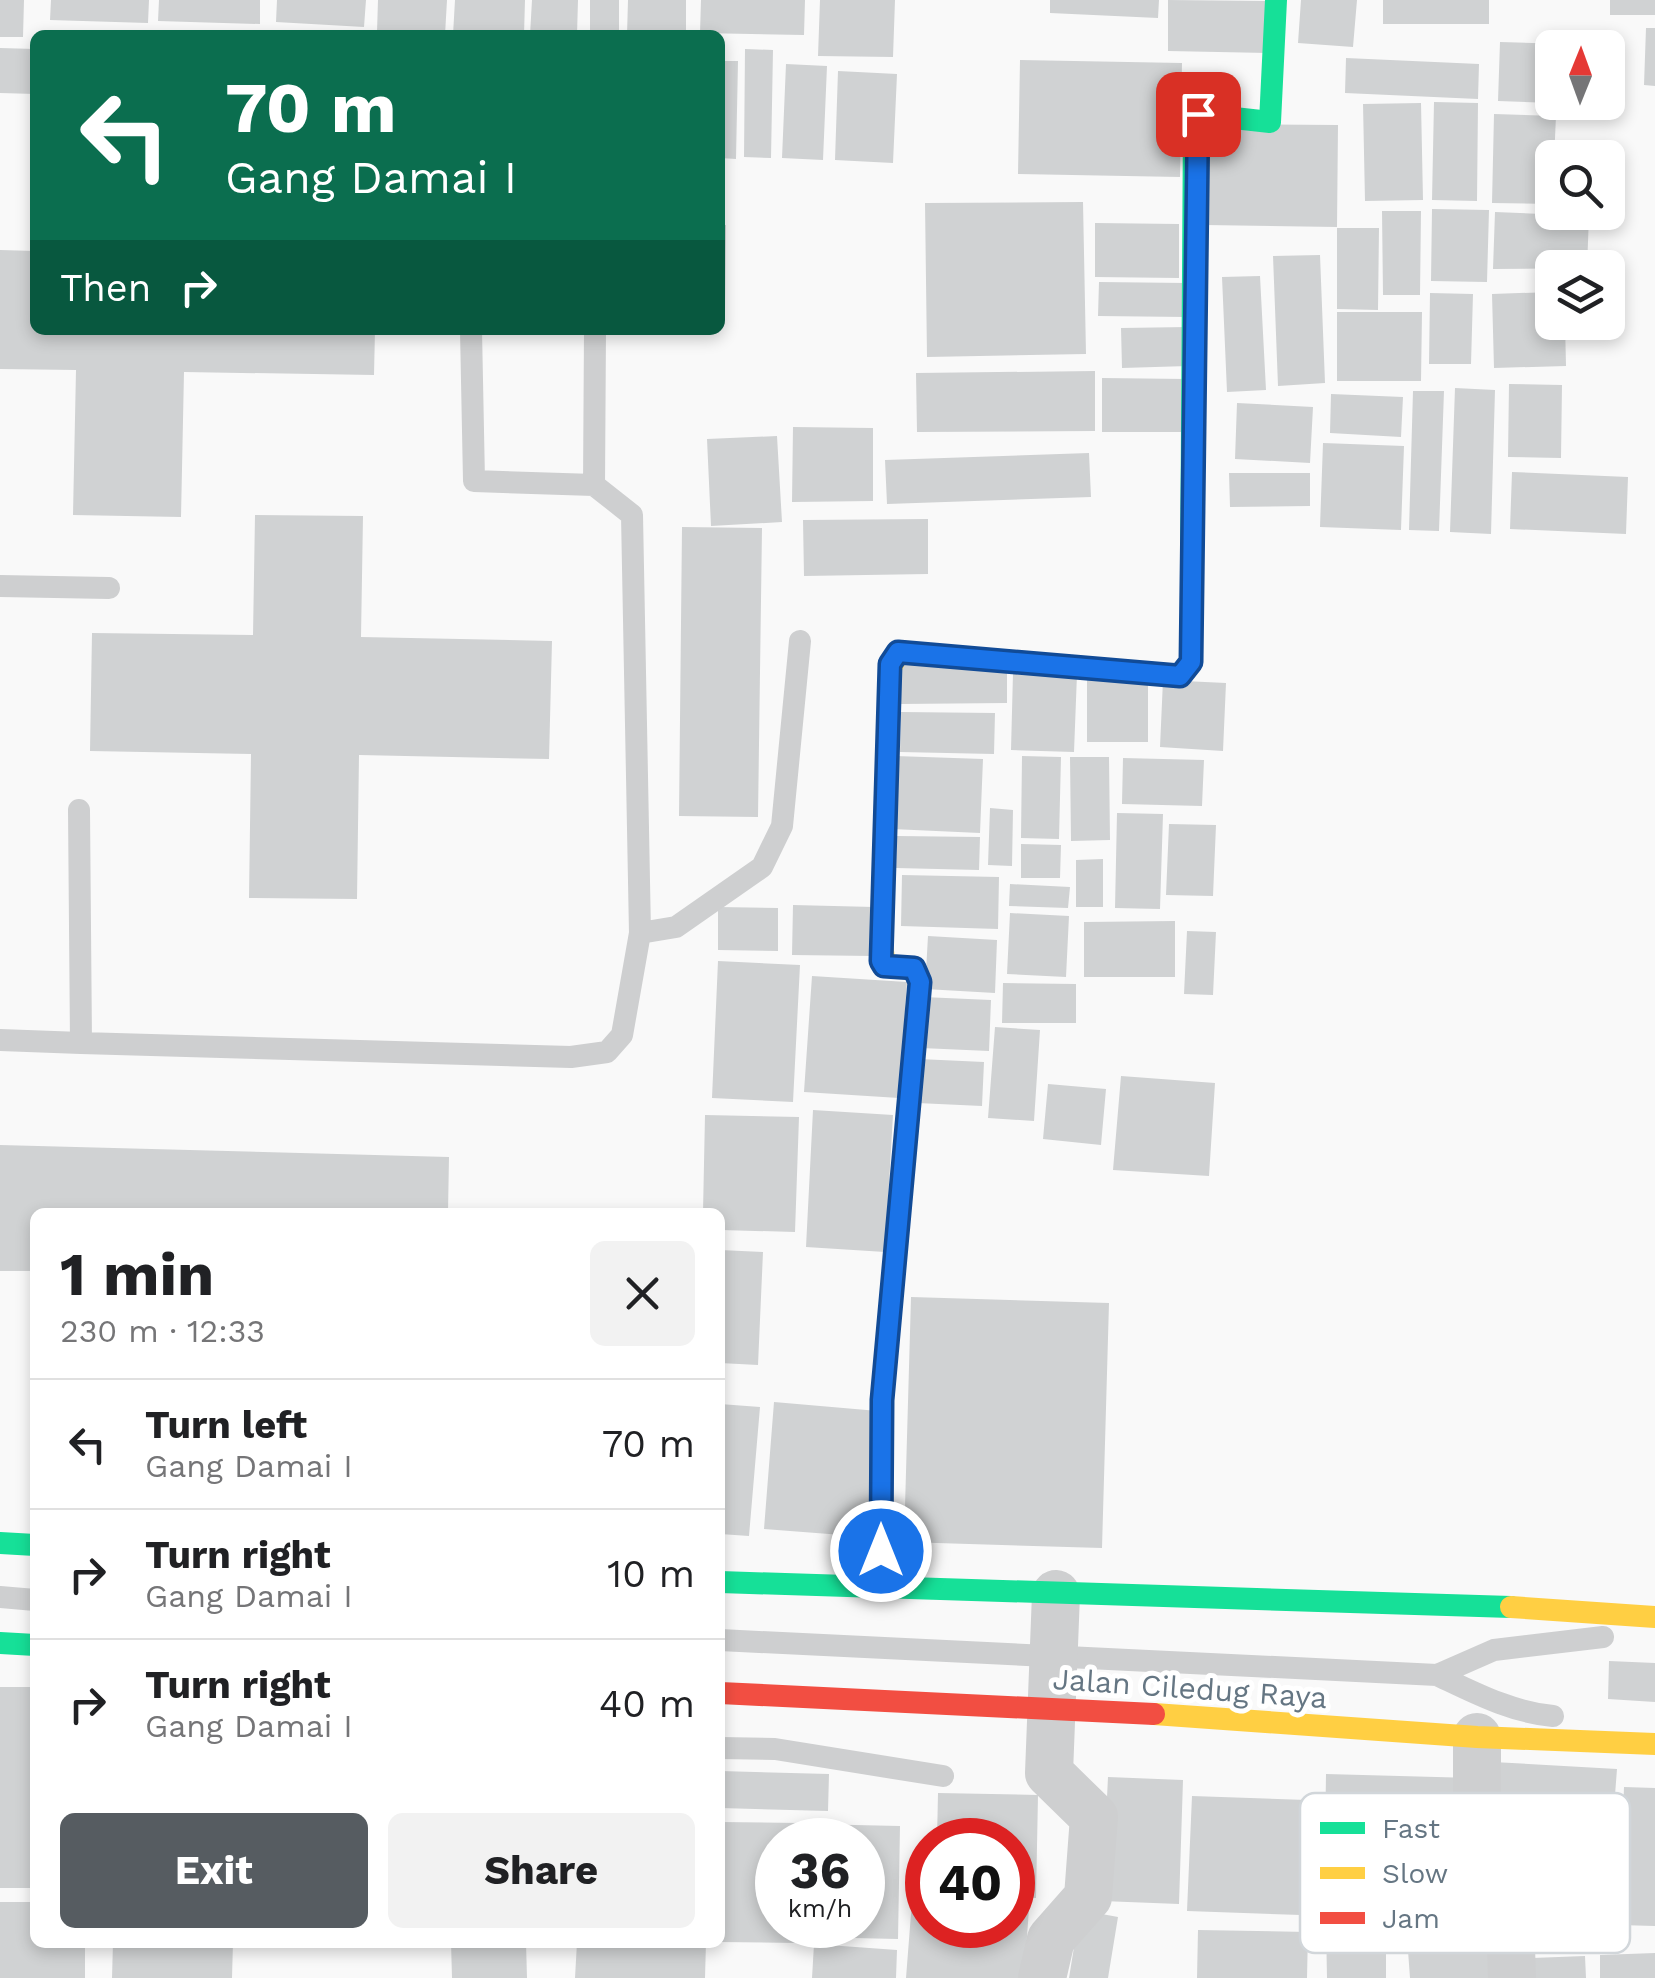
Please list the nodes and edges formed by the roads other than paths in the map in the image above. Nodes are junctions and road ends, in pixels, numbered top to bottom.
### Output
1 (1276, 0) edge
2 (471, 335) edge
3 (595, 335) edge
4 (594, 485) junction
5 (0, 586) edge
6 (109, 588) dead end
7 (800, 642) dead end
8 (80, 810) dead end
9 (640, 934) junction
10 (0, 1040) edge
11 (80, 1043) junction
12 (0, 1542) edge
13 (30, 1544) edge
14 (725, 1582) edge
15 (880, 1589) junction
16 (1056, 1594) junction
17 (0, 1597) edge
18 (30, 1600) edge
19 (1655, 1617) edge
20 (1655, 1639) edge
21 (725, 1640) edge
22 (0, 1643) edge
23 (30, 1645) edge
24 (1438, 1675) junction
25 (725, 1693) edge
26 (1052, 1708) junction
27 (1655, 1724) edge
28 (1478, 1738) junction
29 (1655, 1744) edge
30 (725, 1748) edge
31 (943, 1776) dead end
32 (1478, 1793) edge
33 (1511, 1953) edge
34 (1042, 1978) edge
35 (1512, 1978) edge

1 - 15 street
2 - 4 lane
3 - 4 lane
4 - 9 lane
5 - 6 lane
7 - 9 lane
8 - 11 lane
9 - 11 lane
10 - 11 lane
12 - 13 street
14 - 15 street
15 - 16 street
16 - 19 street
16 - 26 street
17 - 18 lane
20 - 24 lane
21 - 24 lane
22 - 23 street
24 - 27 lane
25 - 26 street, Jalan Ciledug Raya
26 - 28 street, Jalan Ciledug Raya
26 - 34 street
28 - 29 street, Jalan Ciledug Raya
28 - 32 street
30 - 31 lane
33 - 35 street

